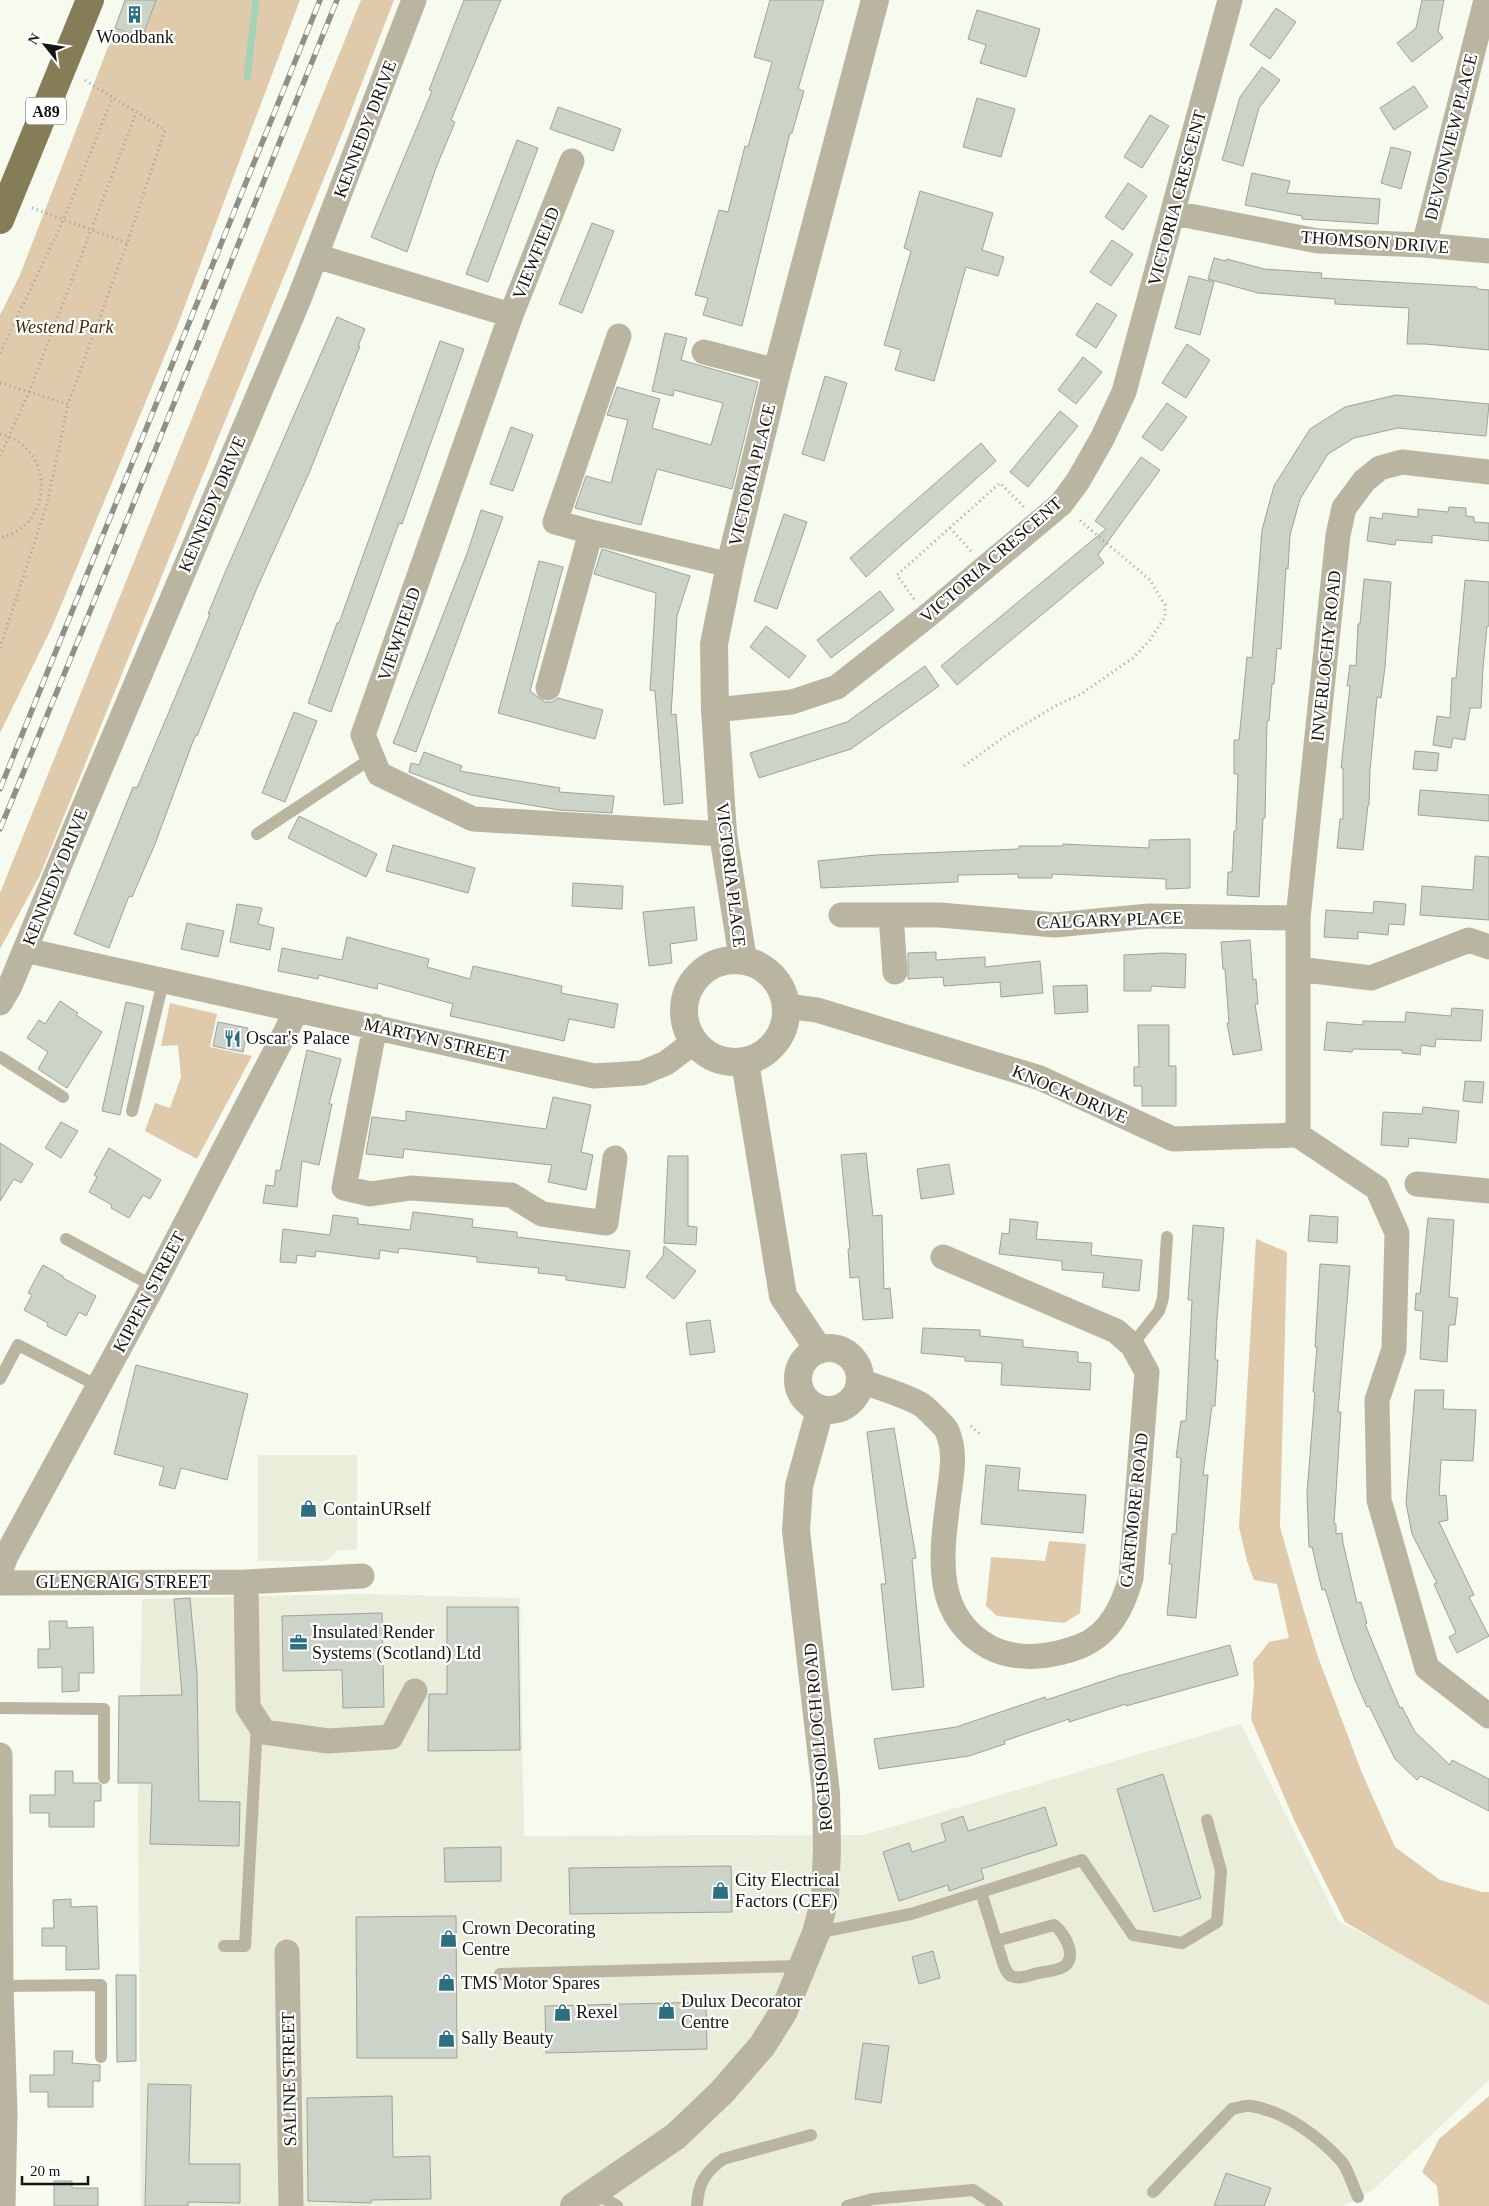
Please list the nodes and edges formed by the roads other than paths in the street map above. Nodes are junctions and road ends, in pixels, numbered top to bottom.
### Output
1 (90, 0) edge
2 (414, 0) edge
3 (875, 0) edge
4 (1230, 0) edge
5 (1486, 0) edge
6 (572, 161) dead end
7 (3, 205) edge
8 (1174, 213) junction
9 (1424, 245) junction
10 (1489, 251) edge
11 (316, 256) junction
12 (512, 315) junction
13 (619, 336) dead end
14 (704, 352) dead end
15 (778, 371) junction
16 (1489, 472) edge
17 (591, 532) junction
18 (730, 564) junction
19 (548, 688) dead end
20 (715, 710) junction
21 (372, 758) junction
22 (257, 834) dead end
23 (723, 834) junction
24 (841, 914) dead end
25 (891, 915) junction
26 (1298, 918) junction
27 (1489, 947) edge
28 (25, 950) junction
29 (743, 960) junction
30 (1298, 970) junction
31 (896, 972) dead end
32 (163, 982) junction
33 (0, 1004) edge
34 (786, 1006) junction
35 (297, 1010) junction
36 (375, 1026) junction
37 (694, 1042) junction
38 (0, 1057) edge
39 (745, 1062) junction
40 (63, 1097) dead end
41 (132, 1111) dead end
42 (1298, 1135) junction
43 (615, 1158) dead end
44 (1417, 1184) dead end
45 (1489, 1191) edge
46 (1167, 1237) dead end
47 (66, 1238) dead end
48 (943, 1257) dead end
49 (153, 1286) junction
50 (1132, 1344) junction
51 (819, 1350) junction
52 (0, 1380) edge
53 (860, 1381) junction
54 (98, 1386) junction
55 (820, 1410) junction
56 (0, 1572) edge
57 (362, 1576) dead end
58 (246, 1582) junction
59 (0, 1583) edge
60 (415, 1692) dead end
61 (0, 1708) edge
62 (1489, 1716) edge
63 (257, 1721) junction
64 (0, 1755) edge
65 (104, 1778) dead end
66 (0, 1786) edge
67 (1207, 1820) dead end
68 (981, 1892) junction
69 (816, 1933) junction
70 (996, 1941) junction
71 (224, 1946) dead end
72 (287, 1952) dead end
73 (802, 1966) junction
74 (500, 1974) dead end
75 (1, 1986) junction
76 (101, 2057) dead end
77 (3, 2114) edge
78 (811, 2135) dead end
79 (1153, 2192) dead end
80 (1358, 2197) dead end
81 (583, 2199) edge
82 (3, 2206) edge
83 (291, 2206) edge
84 (617, 2206) edge
85 (697, 2206) edge
86 (847, 2206) edge
87 (997, 2206) edge

1 - 7 main road, A89
2 - 11 street, KENNEDY DRIVE
3 - 15 street, VICTORIA PLACE
4 - 8 street, VICTORIA CRESCENT
5 - 9 street, DEVONVIEW PLACE
6 - 12 street, VIEWFIELD
8 - 9 street, THOMSON DRIVE
8 - 20 street, VICTORIA CRESCENT
9 - 10 street, THOMSON DRIVE
11 - 12 street
11 - 28 street, KENNEDY DRIVE
12 - 21 street, VIEWFIELD
13 - 17 street
14 - 15 street
15 - 18 street, VICTORIA PLACE
16 - 26 street, INVERLOCHY ROAD
17 - 18 street
17 - 19 street
18 - 20 street, VICTORIA PLACE
20 - 23 street, VICTORIA PLACE
21 - 22 lane
21 - 23 street, VIEWFIELD
23 - 29 street, VICTORIA PLACE
24 - 25 street, CALGARY PLACE
25 - 26 street, CALGARY PLACE
25 - 31 street
26 - 30 street, INVERLOCHY ROAD
27 - 30 street
28 - 32 street, MARTYN STREET
28 - 33 street, KENNEDY DRIVE
29 - 34 street
29 - 37 street
30 - 42 street, INVERLOCHY ROAD
32 - 35 street, MARTYN STREET
32 - 41 lane
34 - 39 street
34 - 42 street, KNOCK DRIVE
35 - 36 street, MARTYN STREET
35 - 49 street, KIPPEN STREET
36 - 37 street, MARTYN STREET
36 - 43 street
37 - 39 street
38 - 40 lane
39 - 51 street
42 - 62 street
44 - 45 street
46 - 50 lane
47 - 49 lane
48 - 50 street, GARTMORE ROAD
49 - 54 street, KIPPEN STREET
50 - 53 street, GARTMORE ROAD
51 - 53 street
51 - 55 street
52 - 54 lane
53 - 55 street
54 - 56 street, KIPPEN STREET
55 - 69 street, ROCHSOLLOCH ROAD
57 - 58 street, GLENCRAIG STREET
58 - 59 street, GLENCRAIG STREET
58 - 63 street
60 - 63 street
61 - 65 lane
63 - 71 lane
64 - 66 street
66 - 75 street
67 - 68 lane
68 - 69 lane
68 - 70 lane
69 - 73 street, ROCHSOLLOCH ROAD
70 - 70 lane
72 - 83 street, SALINE STREET
73 - 74 lane
73 - 81 street, ROCHSOLLOCH ROAD
75 - 76 lane
75 - 77 street
77 - 82 street
78 - 85 lane
79 - 80 lane
81 - 84 lane
86 - 87 lane

